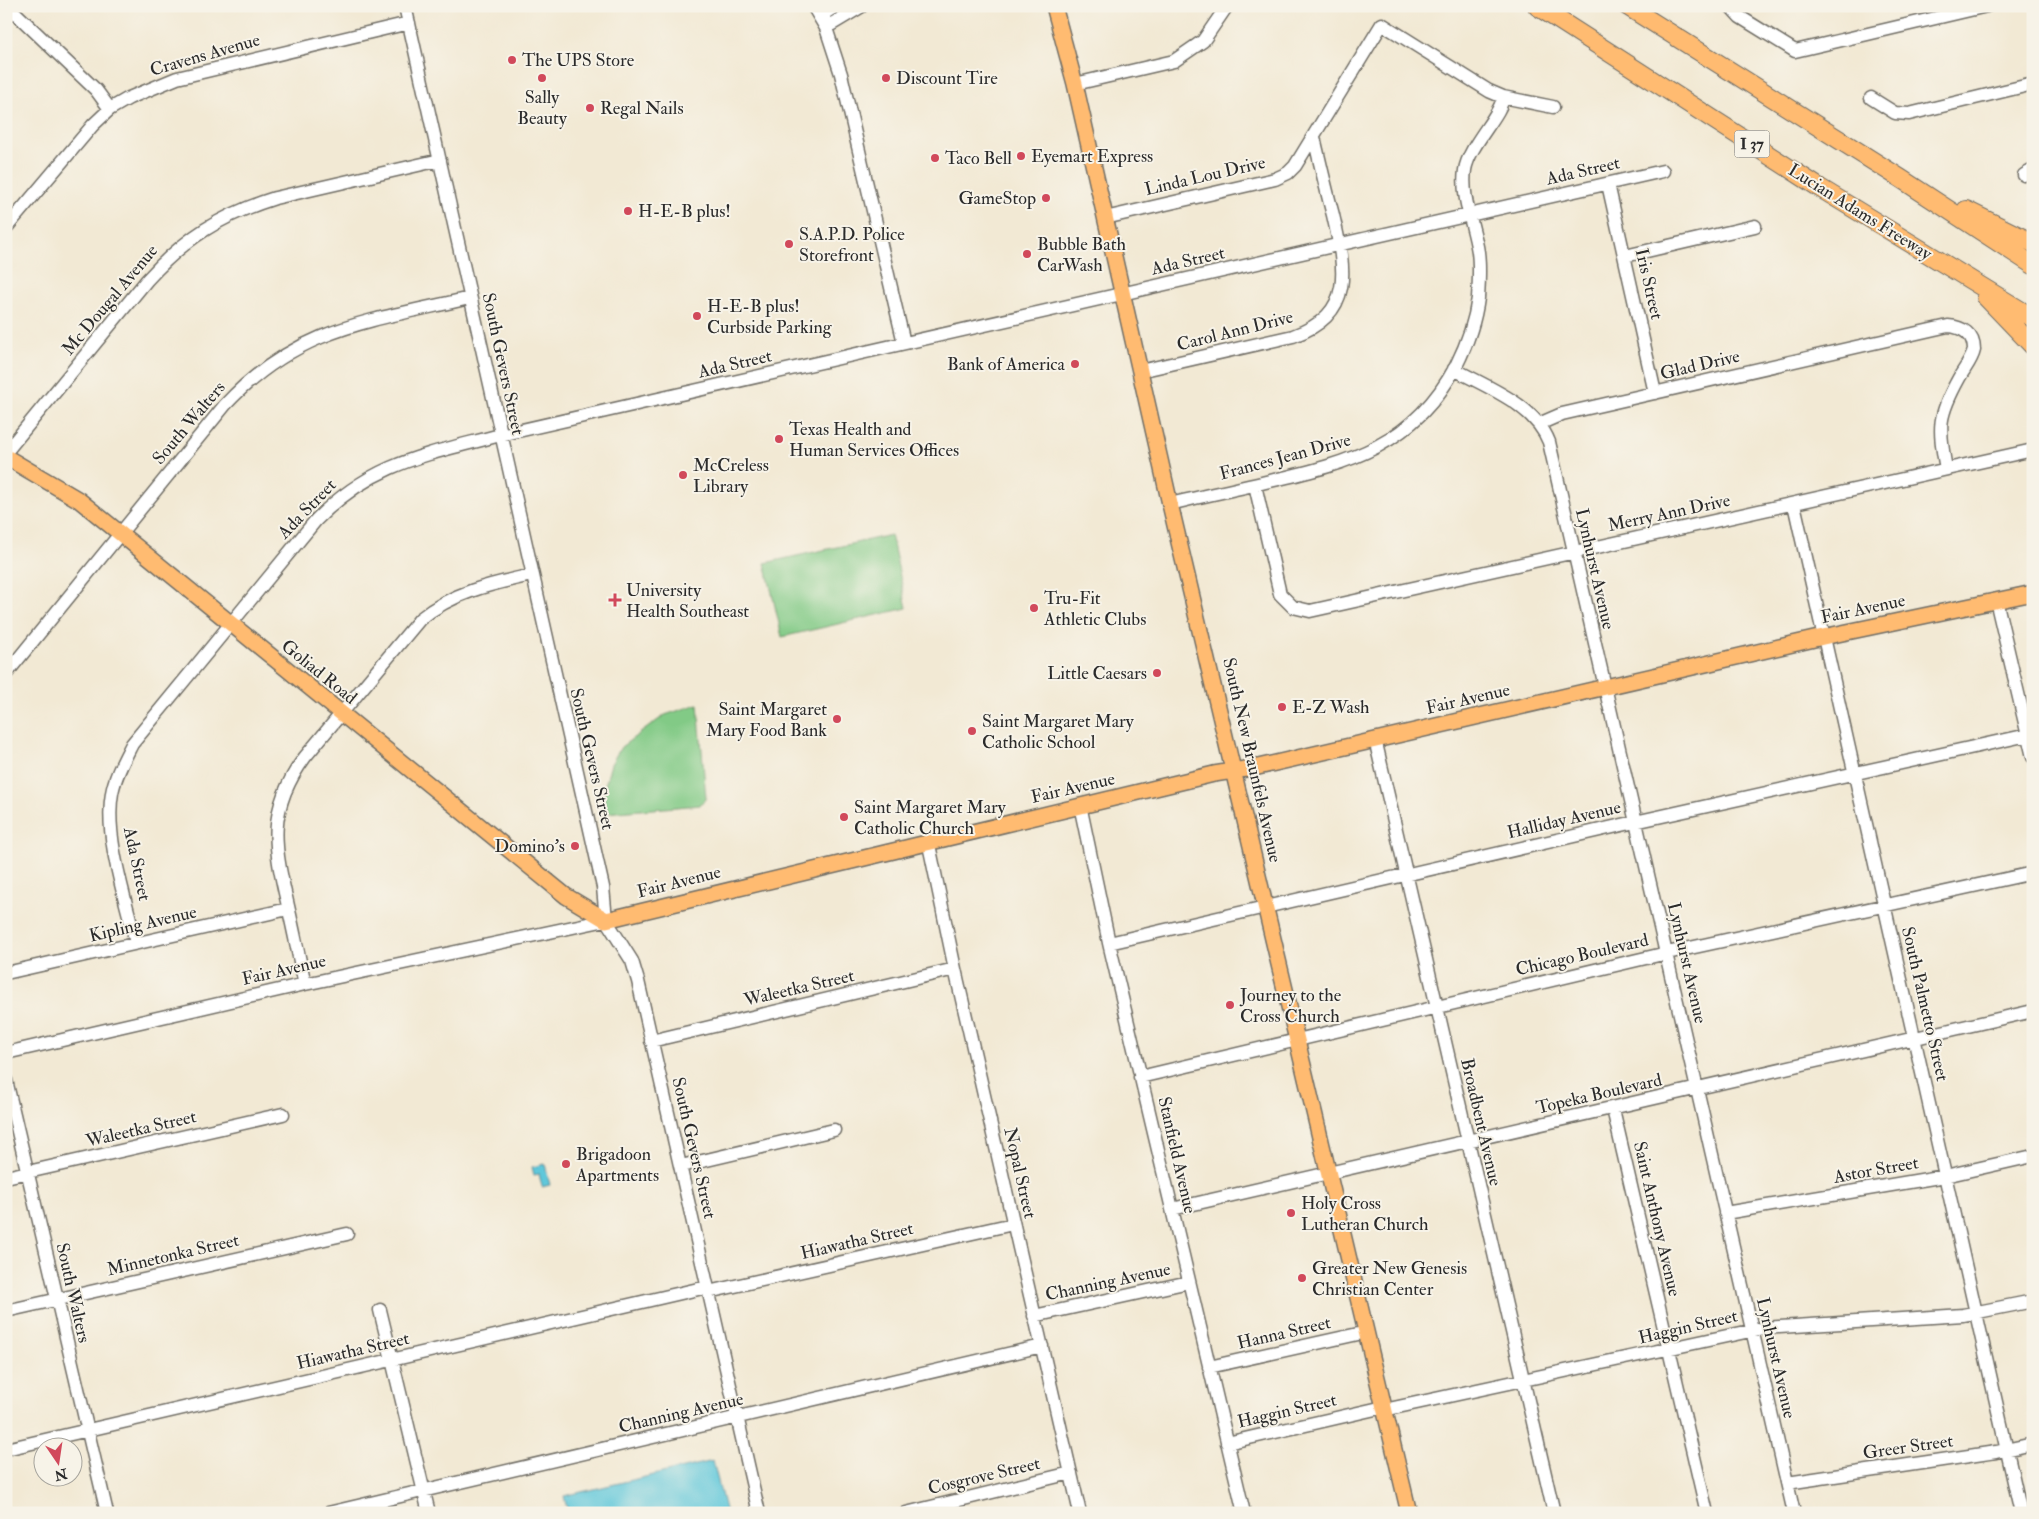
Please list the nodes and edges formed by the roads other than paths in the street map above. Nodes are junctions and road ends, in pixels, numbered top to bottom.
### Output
1 (8, 6) edge
2 (405, 6) edge
3 (813, 6) edge
4 (836, 6) edge
5 (862, 6) edge
6 (1228, 6) edge
7 (1537, 6) edge
8 (1627, 6) edge
9 (1730, 6) edge
10 (1986, 6) edge
11 (1057, 10) edge
12 (823, 22) junction
13 (408, 23) junction
14 (1075, 84) junction
15 (2033, 84) edge
16 (1503, 97) junction
17 (1871, 98) dead end
18 (1552, 107) dead end
19 (110, 110) junction
20 (1314, 137) junction
21 (440, 160) junction
22 (1663, 171) dead end
23 (1900, 178) junction
24 (1608, 184) junction
25 (1469, 215) junction
26 (1105, 218) junction
27 (1756, 226) dead end
28 (6, 228) edge
29 (2033, 243) edge
30 (1340, 244) junction
31 (1625, 256) junction
32 (2033, 265) edge
33 (1968, 279) junction
34 (1122, 294) junction
35 (470, 298) junction
36 (2033, 318) edge
37 (904, 343) junction
38 (2033, 346) edge
39 (1454, 369) junction
40 (1140, 372) junction
41 (1655, 393) junction
42 (1539, 424) junction
43 (500, 435) junction
44 (2033, 450) edge
45 (6, 452) edge
46 (6, 457) edge
47 (1946, 469) junction
48 (1255, 485) junction
49 (1170, 504) junction
50 (1794, 504) junction
51 (121, 534) junction
52 (1572, 552) junction
53 (532, 575) junction
54 (2033, 593) edge
55 (1996, 600) junction
56 (230, 624) junction
57 (1824, 637) junction
58 (6, 674) edge
59 (1604, 687) junction
60 (340, 713) junction
61 (2028, 735) junction
62 (1375, 740) junction
63 (2033, 757) edge
64 (1234, 770) junction
65 (1854, 774) junction
66 (1080, 805) junction
67 (1635, 822) junction
68 (928, 840) junction
69 (2033, 873) edge
70 (1405, 875) junction
71 (1884, 906) junction
72 (1267, 907) junction
73 (288, 909) junction
74 (606, 920) junction
75 (136, 943) junction
76 (1109, 943) junction
77 (1667, 953) junction
78 (955, 969) junction
79 (6, 973) edge
80 (305, 984) junction
81 (1436, 1008) junction
82 (2033, 1011) edge
83 (1914, 1038) junction
84 (1297, 1040) junction
85 (651, 1041) junction
86 (6, 1053) edge
87 (1140, 1076) junction
88 (6, 1080) edge
89 (1698, 1087) junction
90 (1613, 1109) junction
91 (283, 1114) dead end
92 (834, 1130) dead end
93 (1467, 1142) junction
94 (2033, 1156) edge
95 (681, 1166) junction
96 (27, 1172) junction
97 (1329, 1173) junction
98 (1945, 1176) junction
99 (6, 1177) edge
100 (1172, 1210) junction
101 (1725, 1213) junction
102 (1013, 1224) junction
103 (348, 1234) dead end
104 (1189, 1282) junction
105 (708, 1290) junction
106 (56, 1300) junction
107 (2033, 1301) edge
108 (380, 1310) dead end
109 (6, 1311) edge
110 (1976, 1314) junction
111 (1034, 1316) junction
112 (1752, 1331) junction
113 (1367, 1332) junction
114 (1042, 1346) junction
115 (1670, 1350) junction
116 (392, 1360) junction
117 (1210, 1368) junction
118 (1524, 1380) junction
119 (1384, 1409) junction
120 (737, 1418) junction
121 (88, 1430) junction
122 (1227, 1443) junction
123 (2033, 1444) edge
124 (6, 1449) edge
125 (2007, 1450) junction
126 (1071, 1474) junction
127 (1787, 1482) junction
128 (424, 1491) junction
129 (107, 1513) edge
130 (328, 1513) edge
131 (429, 1513) edge
132 (759, 1513) edge
133 (906, 1513) edge
134 (1080, 1513) edge
135 (1244, 1513) edge
136 (1409, 1513) edge
137 (1554, 1513) edge
138 (1707, 1513) edge
139 (1794, 1513) edge
140 (2021, 1513) edge

1 - 19 street
2 - 13 street, South Gevers Street
3 - 12 street
4 - 12 street
5 - 12 street
6 - 14 street
7 - 33 highway, Lucian Adams Freeway / I 37
8 - 23 highway
9 - 10 street
11 - 14 main road, South New Braunfels Avenue
12 - 37 street
13 - 19 street, Cravens Avenue
13 - 21 street, South Gevers Street
14 - 26 main road, South New Braunfels Avenue
15 - 17 street
16 - 18 street
16 - 20 street, Linda Lou Drive
16 - 25 street, Frances Jean Drive
19 - 28 street, Cravens Avenue
20 - 26 street, Linda Lou Drive
20 - 30 street, Carol Ann Drive
21 - 35 street, South Gevers Street
21 - 45 street, Mc Dougal Avenue
22 - 24 street, Ada Street
23 - 29 highway
23 - 32 highway
24 - 25 street, Ada Street
24 - 31 street, Iris Street
25 - 30 street, Ada Street
25 - 39 street, Frances Jean Drive
26 - 34 main road, South New Braunfels Avenue
27 - 31 street
30 - 34 street, Ada Street
30 - 40 street, Carol Ann Drive
31 - 41 street, Iris Street
33 - 36 highway, Lucian Adams Freeway / I 37
33 - 38 highway
34 - 37 street, Ada Street
34 - 40 main road, South New Braunfels Avenue
35 - 43 street, South Gevers Street
35 - 51 street, South Walters
37 - 43 street, Ada Street
39 - 42 street
39 - 48 street, Frances Jean Drive
40 - 49 main road, South New Braunfels Avenue
41 - 42 street, Glad Drive
41 - 47 street, Glad Drive
42 - 52 street, Lynhurst Avenue
43 - 53 street, South Gevers Street
43 - 56 street, Ada Street
44 - 47 street, Merry Ann Drive
46 - 51 main road, Goliad Road
47 - 50 street, Merry Ann Drive
48 - 49 street, Frances Jean Drive
48 - 52 street, Merry Ann Drive
49 - 64 main road, South New Braunfels Avenue
50 - 52 street, Merry Ann Drive
50 - 57 street, South Palmetto Street
51 - 56 main road, Goliad Road
51 - 58 street, South Walters
52 - 59 street, Lynhurst Avenue
53 - 60 street
53 - 74 street, South Gevers Street
54 - 55 main road, Fair Avenue
55 - 57 main road, Fair Avenue
55 - 61 street
56 - 60 main road, Goliad Road
56 - 75 street, Ada Street
57 - 59 main road, Fair Avenue
57 - 65 street, South Palmetto Street
59 - 62 main road, Fair Avenue
59 - 67 street, Lynhurst Avenue
60 - 73 street
60 - 74 main road, Goliad Road
61 - 63 street
61 - 65 street, Halliday Avenue
62 - 64 main road, Fair Avenue
62 - 70 street, Broadbent Avenue
64 - 66 main road, Fair Avenue
64 - 72 main road, South New Braunfels Avenue
65 - 67 street, Halliday Avenue
65 - 71 street, South Palmetto Street
66 - 68 main road, Fair Avenue
66 - 76 street, Stanfield Avenue
67 - 70 street, Halliday Avenue
67 - 77 street, Lynhurst Avenue
68 - 74 main road, Fair Avenue
68 - 78 street, Nopal Street
69 - 71 street, Chicago Boulevard
70 - 72 street, Halliday Avenue
70 - 81 street, Broadbent Avenue
71 - 77 street, Chicago Boulevard
71 - 83 street, South Palmetto Street
72 - 76 street, Halliday Avenue
72 - 84 main road, South New Braunfels Avenue
73 - 75 street, Kipling Avenue
73 - 80 street
74 - 80 street, Fair Avenue
74 - 85 street, South Gevers Street
75 - 79 street, Kipling Avenue
76 - 87 street, Stanfield Avenue
77 - 81 street, Chicago Boulevard
77 - 89 street, Lynhurst Avenue
78 - 85 street, Waleetka Street
78 - 102 street, Nopal Street
80 - 86 street, Fair Avenue
81 - 84 street, Chicago Boulevard
81 - 93 street, Broadbent Avenue
82 - 83 street, Topeka Boulevard
83 - 89 street, Topeka Boulevard
83 - 98 street, South Palmetto Street
84 - 87 street, Chicago Boulevard
84 - 97 main road, South New Braunfels Avenue
85 - 95 street, South Gevers Street
87 - 100 street, Stanfield Avenue
88 - 96 street, South Walters
89 - 90 street, Topeka Boulevard
89 - 101 street, Lynhurst Avenue
90 - 93 street, Topeka Boulevard
90 - 115 street, Saint Anthony Avenue
91 - 96 street, Waleetka Street
92 - 95 street
93 - 97 street, Topeka Boulevard
93 - 118 street, Broadbent Avenue
94 - 98 street, Astor Street
95 - 105 street, South Gevers Street
96 - 99 street, Waleetka Street
96 - 106 street, South Walters
97 - 100 street, Topeka Boulevard
97 - 113 main road, South New Braunfels Avenue
98 - 101 street, Astor Street
98 - 110 street, South Palmetto Street
100 - 104 street, Stanfield Avenue
101 - 112 street, Lynhurst Avenue
102 - 105 street, Hiawatha Street
102 - 111 street, Nopal Street
103 - 106 street, Minnetonka Street
104 - 111 street, Channing Avenue
104 - 117 street, Stanfield Avenue
105 - 116 street, Hiawatha Street
105 - 120 street, South Gevers Street
106 - 109 street, Minnetonka Street
106 - 121 street, South Walters
107 - 110 street, Haggin Street
108 - 116 street
110 - 112 street, Haggin Street
110 - 125 street, South Palmetto Street
111 - 114 street, Nopal Street
112 - 115 street, Haggin Street
112 - 127 street, Lynhurst Avenue
113 - 117 street, Hanna Street
113 - 119 main road, South New Braunfels Avenue
114 - 120 street, Channing Avenue
114 - 126 street, Nopal Street
115 - 118 street, Haggin Street
115 - 138 street, Saint Anthony Avenue
116 - 121 street, Hiawatha Street
116 - 128 street
117 - 122 street, Stanfield Avenue
118 - 119 street, Haggin Street
118 - 137 street, Broadbent Avenue
119 - 122 street, Haggin Street
119 - 136 main road, South New Braunfels Avenue
120 - 128 street, Channing Avenue
120 - 132 street, South Gevers Street
121 - 124 street, Hiawatha Street
121 - 129 street, South Walters
122 - 135 street, Stanfield Avenue
123 - 125 street, Greer Street
125 - 127 street, Greer Street
125 - 140 street, South Palmetto Street
126 - 133 street, Cosgrove Street
126 - 134 street, Nopal Street
127 - 139 street, Lynhurst Avenue
128 - 130 street, Channing Avenue
128 - 131 street

